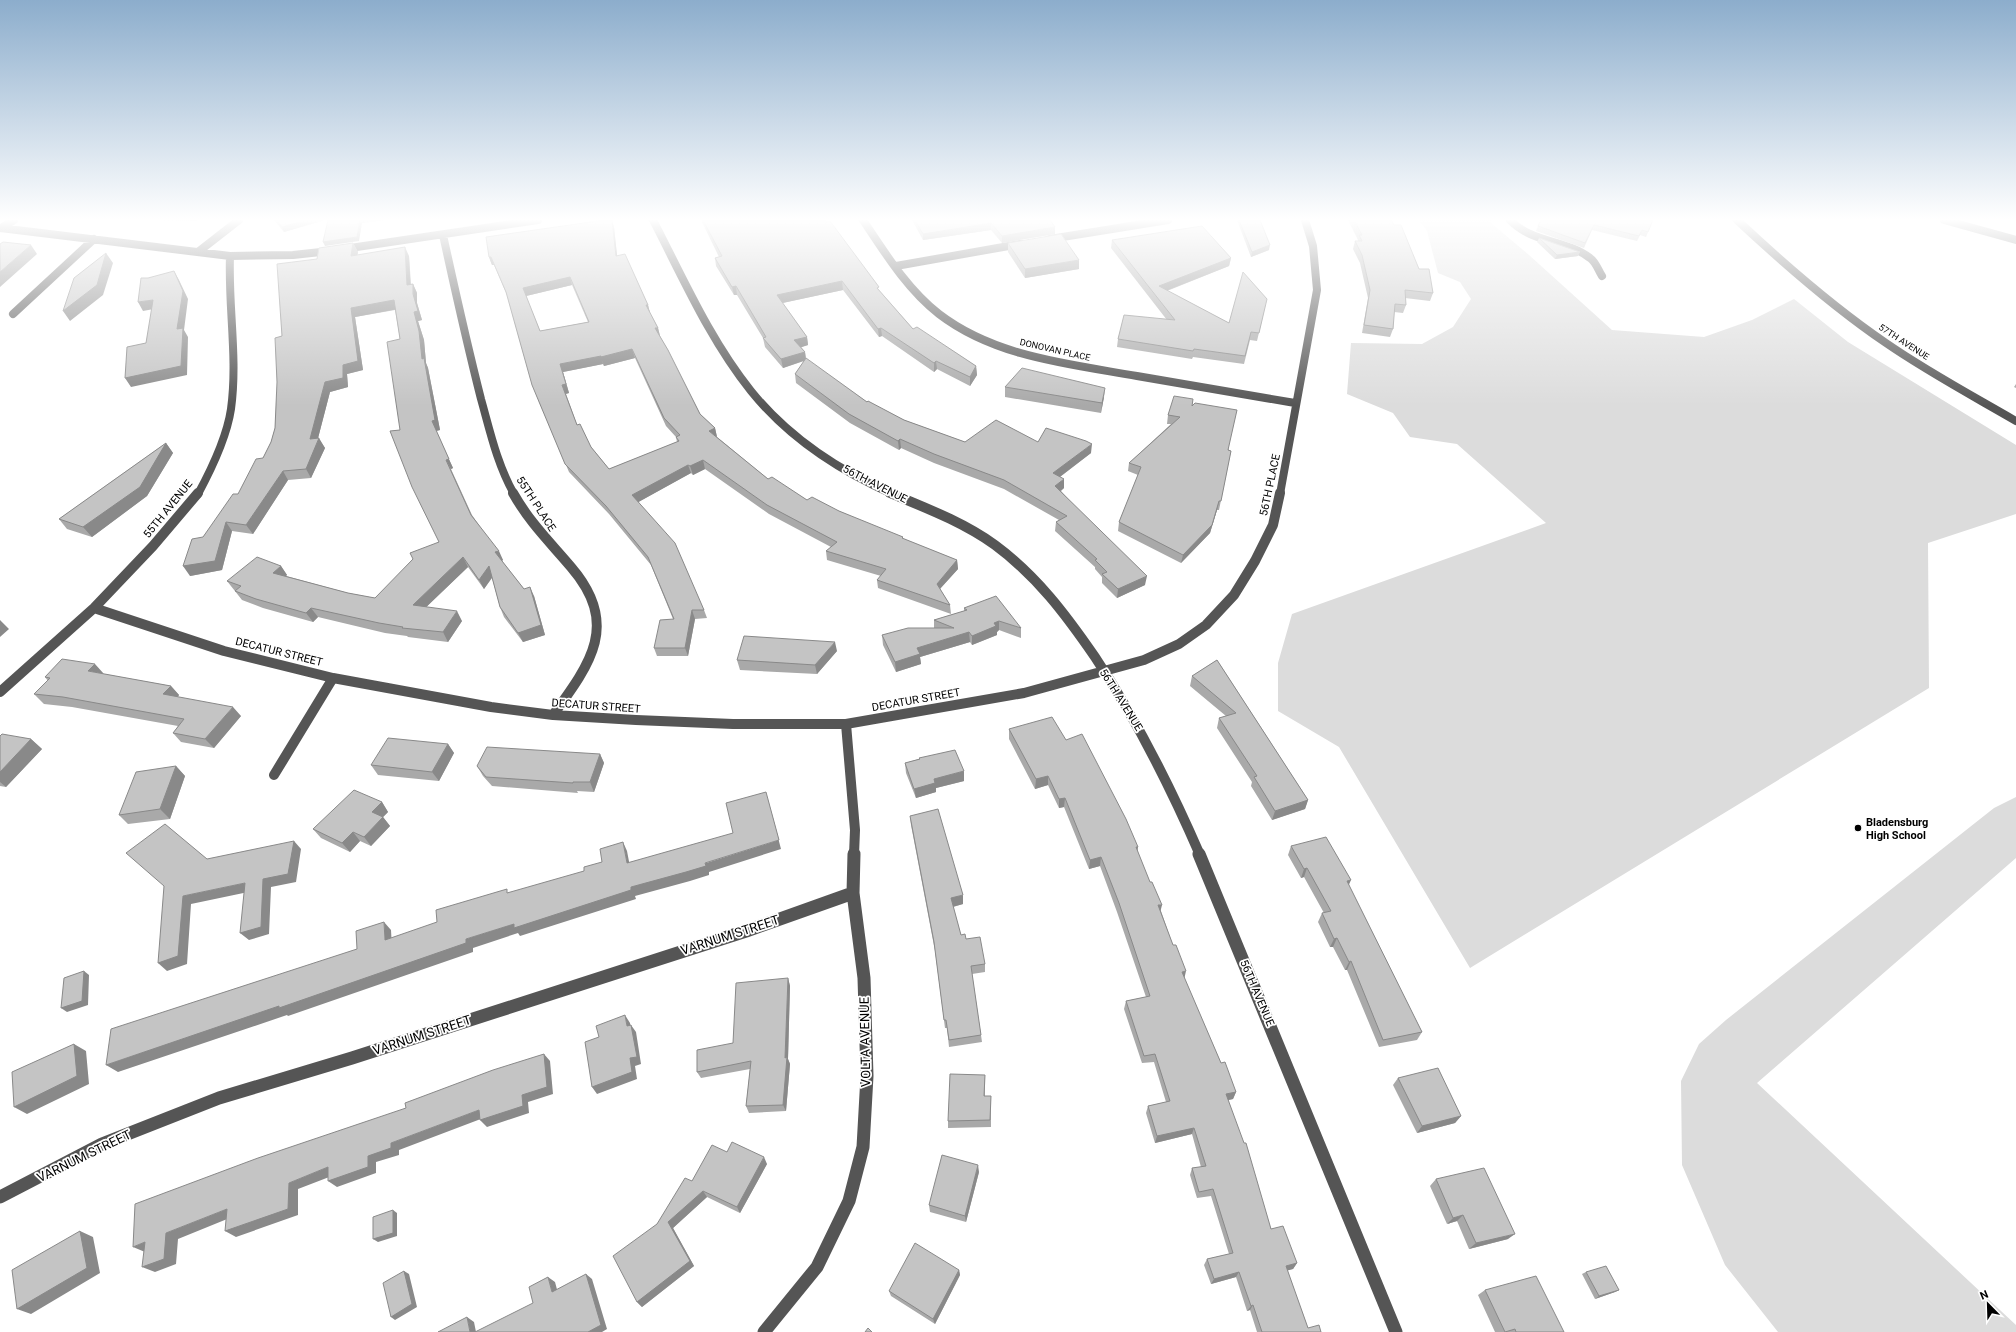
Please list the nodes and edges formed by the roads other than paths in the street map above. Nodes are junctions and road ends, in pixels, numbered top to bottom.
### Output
1 (47, 282) edge
2 (229, 282) edge
3 (454, 282) edge
4 (687, 282) edge
5 (909, 282) edge
6 (1317, 282) edge
7 (1809, 282) edge
8 (13, 314) dead end
9 (1295, 403) junction
10 (2016, 422) edge
11 (94, 608) junction
12 (1104, 671) junction
13 (333, 678) junction
14 (0, 692) edge
15 (553, 716) junction
16 (846, 724) junction
17 (274, 775) dead end
18 (853, 893) junction
19 (0, 1197) edge
20 (764, 1332) edge
21 (1396, 1332) edge

1 - 8 street
2 - 11 street, 55TH AVENUE
3 - 15 street, 55TH PLACE
4 - 12 street, 56TH AVENUE
5 - 9 street, DONOVAN PLACE
6 - 9 street, 56TH PLACE
7 - 10 street, 57TH AVENUE
9 - 12 street, 56TH PLACE
11 - 13 street, DECATUR STREET
11 - 14 street, 55TH AVENUE
12 - 16 street, DECATUR STREET
12 - 21 street, 56TH AVENUE
13 - 15 street, DECATUR STREET
13 - 17 street
15 - 16 street, DECATUR STREET
16 - 18 street, VOLTA AVENUE
18 - 19 street, VARNUM STREET
18 - 20 street, VOLTA AVENUE

